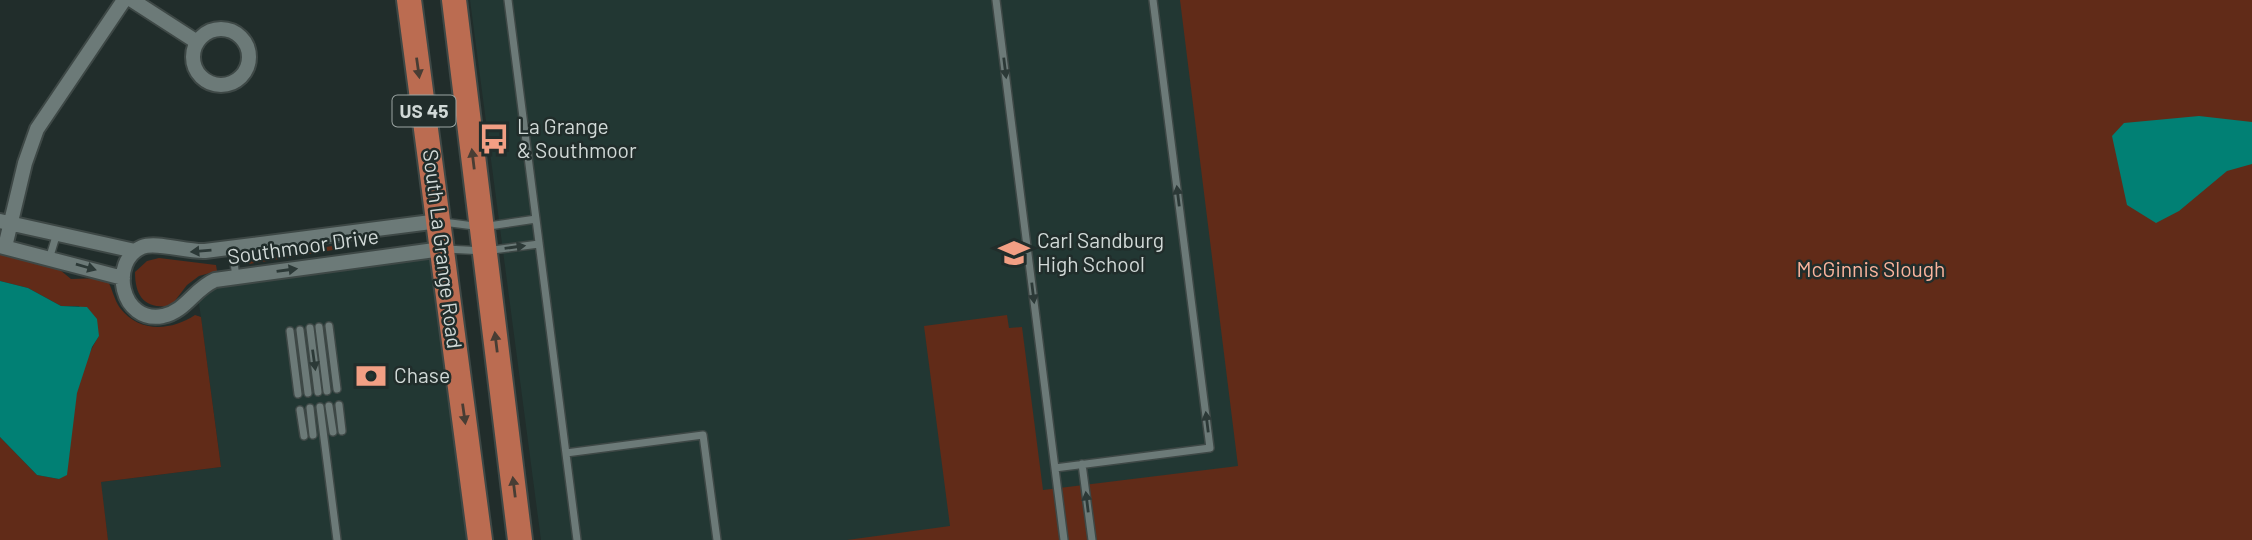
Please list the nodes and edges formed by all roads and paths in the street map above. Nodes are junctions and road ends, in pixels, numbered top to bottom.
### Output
1 (124, 0) edge
2 (132, 0) edge
3 (409, 0) edge
4 (454, 0) edge
5 (508, 0) edge
6 (996, 0) edge
7 (1153, 0) edge
8 (197, 42) dead end
9 (536, 219) junction
10 (439, 221) junction
11 (6, 222) edge
12 (57, 232) junction
13 (483, 239) junction
14 (539, 244) junction
15 (3, 246) edge
16 (232, 248) junction
17 (442, 249) junction
18 (135, 251) junction
19 (50, 256) junction
20 (236, 277) junction
21 (124, 278) junction
22 (329, 326) dead end
23 (319, 327) dead end
24 (310, 328) dead end
25 (300, 330) dead end
26 (290, 331) dead end
27 (337, 389) dead end
28 (327, 391) dead end
29 (318, 392) dead end
30 (308, 393) dead end
31 (298, 394) dead end
32 (338, 405) dead end
33 (329, 406) dead end
34 (320, 407) dead end
35 (310, 408) dead end
36 (300, 410) dead end
37 (342, 431) dead end
38 (333, 432) dead end
39 (313, 435) dead end
40 (304, 436) dead end
41 (566, 453) junction
42 (1082, 464) junction
43 (1055, 468) junction
44 (337, 540) edge
45 (480, 540) edge
46 (520, 540) edge
47 (577, 540) edge
48 (717, 540) edge
49 (1064, 540) edge
50 (1092, 540) edge

1 - 11 street
2 - 8 street
3 -> 10 highway, South La Grange Road / US 45
13 -> 4 highway, South La Grange Road / US 45
5 - 9 lane
6 -> 43 lane
42 -> 7 lane
9 - 13 lane
9 - 14 lane
10 - 13 lane
10 - 16 street, Southmoor Drive
10 - 17 highway, South La Grange Road / US 45
11 - 12 street, Southmoor Drive
11 - 15 street
12 - 18 street, Southmoor Drive
12 - 19 lane
13 -> 14 lane
13 - 17 lane
46 -> 13 highway, South La Grange Road / US 45
14 - 41 lane
15 - 19 street
16 -> 18 street, Southmoor Drive
16 - 20 lane
20 -> 17 street, Southmoor Drive
17 -> 45 highway, South La Grange Road / US 45
18 - 21 street
19 -> 21 street
20 - 21 street, Southmoor Drive
22 - 27 lane
23 - 28 lane
24 -> 29 lane
25 - 30 lane
26 - 31 lane
32 - 37 lane
33 - 38 lane
34 - 44 lane
35 - 39 lane
36 - 40 lane
41 - 47 lane
41 - 48 lane
42 - 43 lane
50 -> 42 lane
43 - 49 lane

